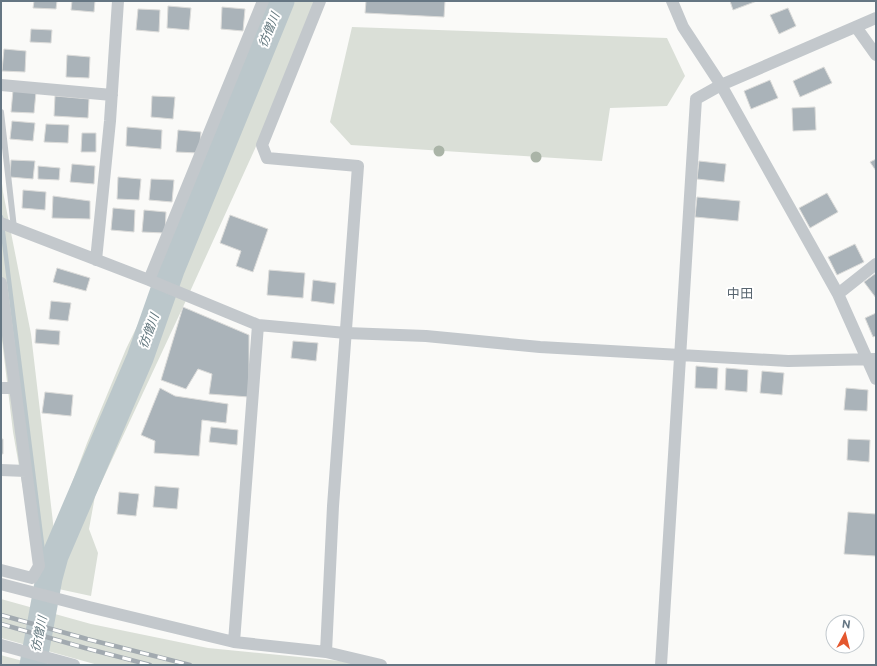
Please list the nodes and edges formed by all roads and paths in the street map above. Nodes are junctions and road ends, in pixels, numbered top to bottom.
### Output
1 (118, 1) edge
2 (263, 1) edge
3 (320, 1) edge
4 (672, 1) edge
5 (876, 18) edge
6 (856, 27) junction
7 (876, 55) edge
8 (721, 84) junction
9 (1, 85) edge
10 (112, 95) junction
11 (1, 112) edge
12 (9, 226) edge
13 (96, 260) junction
14 (876, 264) edge
15 (150, 280) junction
16 (1, 283) edge
17 (838, 294) junction
18 (2, 300) edge
19 (258, 325) junction
20 (346, 333) junction
21 (681, 354) junction
22 (872, 359) edge
23 (876, 379) edge
24 (1, 388) edge
25 (15, 388) junction
26 (1, 470) edge
27 (26, 471) junction
28 (1, 570) edge
29 (1, 584) edge
30 (234, 642) junction
31 (1, 645) edge
32 (326, 652) junction
33 (74, 665) edge
34 (381, 665) edge
35 (661, 665) edge

1 - 10 street
2 - 15 street
3 - 20 street
4 - 8 street
5 - 6 street
6 - 7 street
6 - 8 street
8 - 17 street
8 - 21 street
9 - 10 street
10 - 13 street
11 - 12 lane
12 - 13 street
13 - 15 street
14 - 17 street
15 - 19 street
16 - 18 street
17 - 22 street
18 - 25 street
19 - 20 street
19 - 30 street
20 - 21 street
20 - 32 street
21 - 22 street
21 - 35 street
22 - 23 street
24 - 25 street
25 - 27 street
26 - 27 street
27 - 28 street
29 - 30 street
30 - 32 street
31 - 33 street
32 - 34 street

